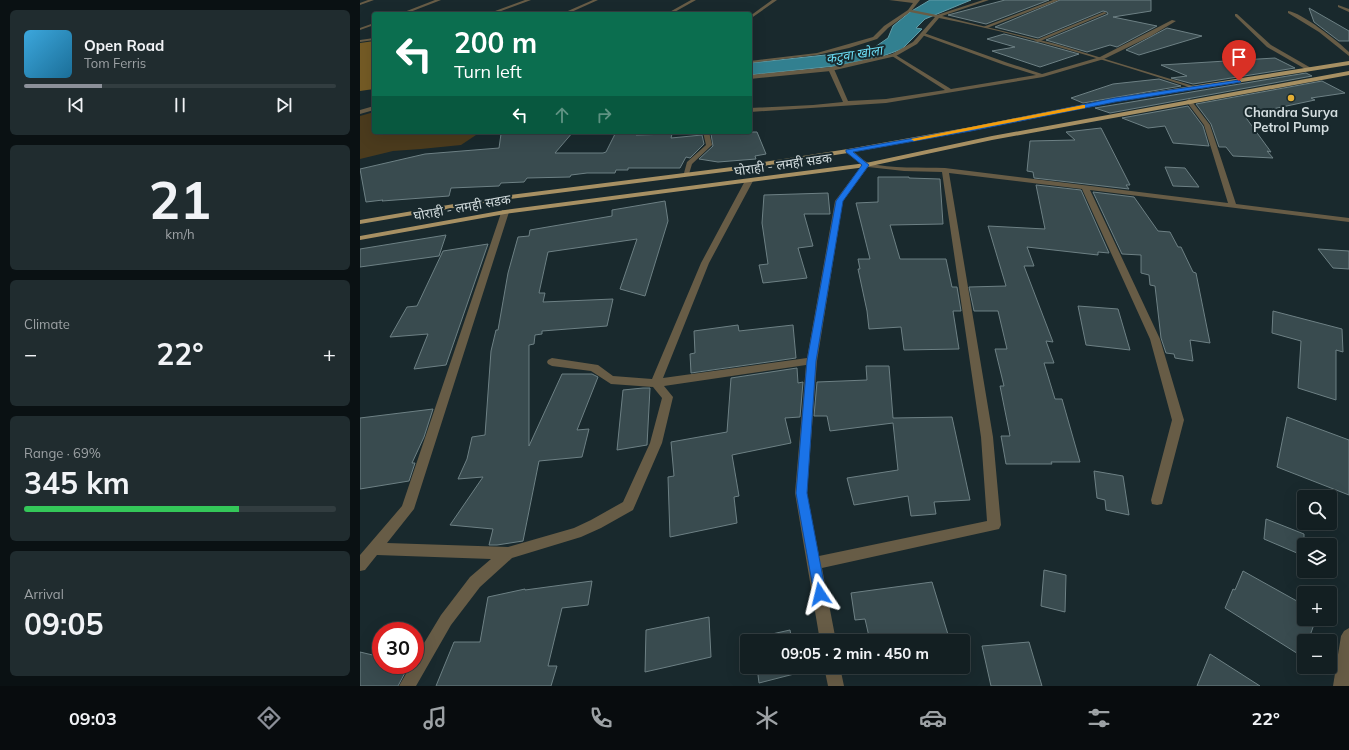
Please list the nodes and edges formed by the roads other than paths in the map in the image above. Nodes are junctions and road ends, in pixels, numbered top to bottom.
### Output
1 (372, 0) edge
2 (439, 0) edge
3 (529, 0) edge
4 (596, 0) edge
5 (694, 0) edge
6 (775, 0) edge
7 (891, 0) edge
8 (987, 0) edge
9 (1057, 0) edge
10 (916, 1) edge
11 (360, 4) edge
12 (1339, 6) dead end
13 (909, 11) junction
14 (1349, 11) edge
15 (406, 12) edge
16 (495, 12) edge
17 (568, 12) edge
18 (672, 12) edge
19 (1289, 12) dead end
20 (1105, 13) dead end
21 (1236, 15) dead end
22 (939, 16) junction
23 (752, 17) edge
24 (1174, 21) dead end
25 (372, 25) edge
26 (985, 27) junction
27 (360, 29) edge
28 (924, 34) junction
29 (360, 35) edge
30 (372, 37) edge
31 (372, 38) edge
32 (360, 41) edge
33 (1036, 41) junction
34 (894, 55) junction
35 (1349, 55) edge
36 (1102, 58) junction
37 (752, 62) edge
38 (1349, 63) edge
39 (831, 69) junction
40 (1308, 69) junction
41 (1349, 73) edge
42 (1043, 75) junction
43 (752, 77) edge
44 (1197, 88) junction
45 (951, 91) junction
46 (1189, 101) junction
47 (846, 103) junction
48 (372, 109) edge
49 (752, 110) edge
50 (360, 112) edge
51 (706, 134) edge
52 (848, 151) junction
53 (866, 165) junction
54 (945, 170) junction
55 (687, 173) junction
56 (749, 181) junction
57 (1085, 187) junction
58 (1232, 204) junction
59 (505, 212) junction
60 (1349, 220) edge
61 (360, 222) edge
62 (360, 238) edge
63 (812, 361) junction
64 (552, 362) dead end
65 (656, 383) junction
66 (1158, 500) dead end
67 (375, 549) junction
68 (508, 553) junction
69 (814, 563) junction
70 (360, 565) edge
71 (827, 634) edge
72 (1349, 636) edge
73 (833, 674) edge
74 (406, 686) edge
75 (836, 686) edge
76 (1341, 686) edge

1 - 11 street
2 - 15 street
3 - 16 street
4 - 17 street
5 - 18 street
6 - 23 street
7 - 10 street
8 - 22 street
9 - 26 street
10 - 13 street
12 - 14 street
13 - 22 street
13 - 37 street
19 - 35 street
20 - 33 street
21 - 40 street
22 - 26 street
22 - 28 street
24 - 36 street
25 - 27 street
26 - 33 street
28 - 34 street
28 - 42 street
29 - 30 street
31 - 32 street
33 - 36 street
34 - 39 street
34 - 45 street
36 - 42 street
36 - 44 street
38 - 40 main road, घोराही - लमही सडक
39 - 43 street
39 - 47 street
40 - 44 main road, घोराही - लमही सडक
41 - 46 main road, घोराही - लमही सडक
42 - 45 street
44 - 52 main road, घोराही - लमही सडक
45 - 47 street
46 - 53 main road, घोराही - लमही सडक
46 - 58 street
47 - 49 street
48 - 50 street
51 - 55 street
52 - 53 street
52 - 55 main road, घोराही - लमही सडक
53 - 54 street
53 - 56 main road, घोराही - लमही सडक
53 - 63 street
54 - 57 street
54 - 69 street
55 - 61 main road, घोराही - लमही सडक
56 - 59 main road, घोराही - लमही सडक
56 - 65 street
57 - 58 street
57 - 66 street
58 - 60 street
59 - 62 main road, घोराही - लमही सडक
59 - 67 street
63 - 65 street
63 - 69 street
64 - 65 street
65 - 68 street
67 - 68 street
67 - 70 street
68 - 74 street
69 - 71 street
72 - 76 street
73 - 75 street

